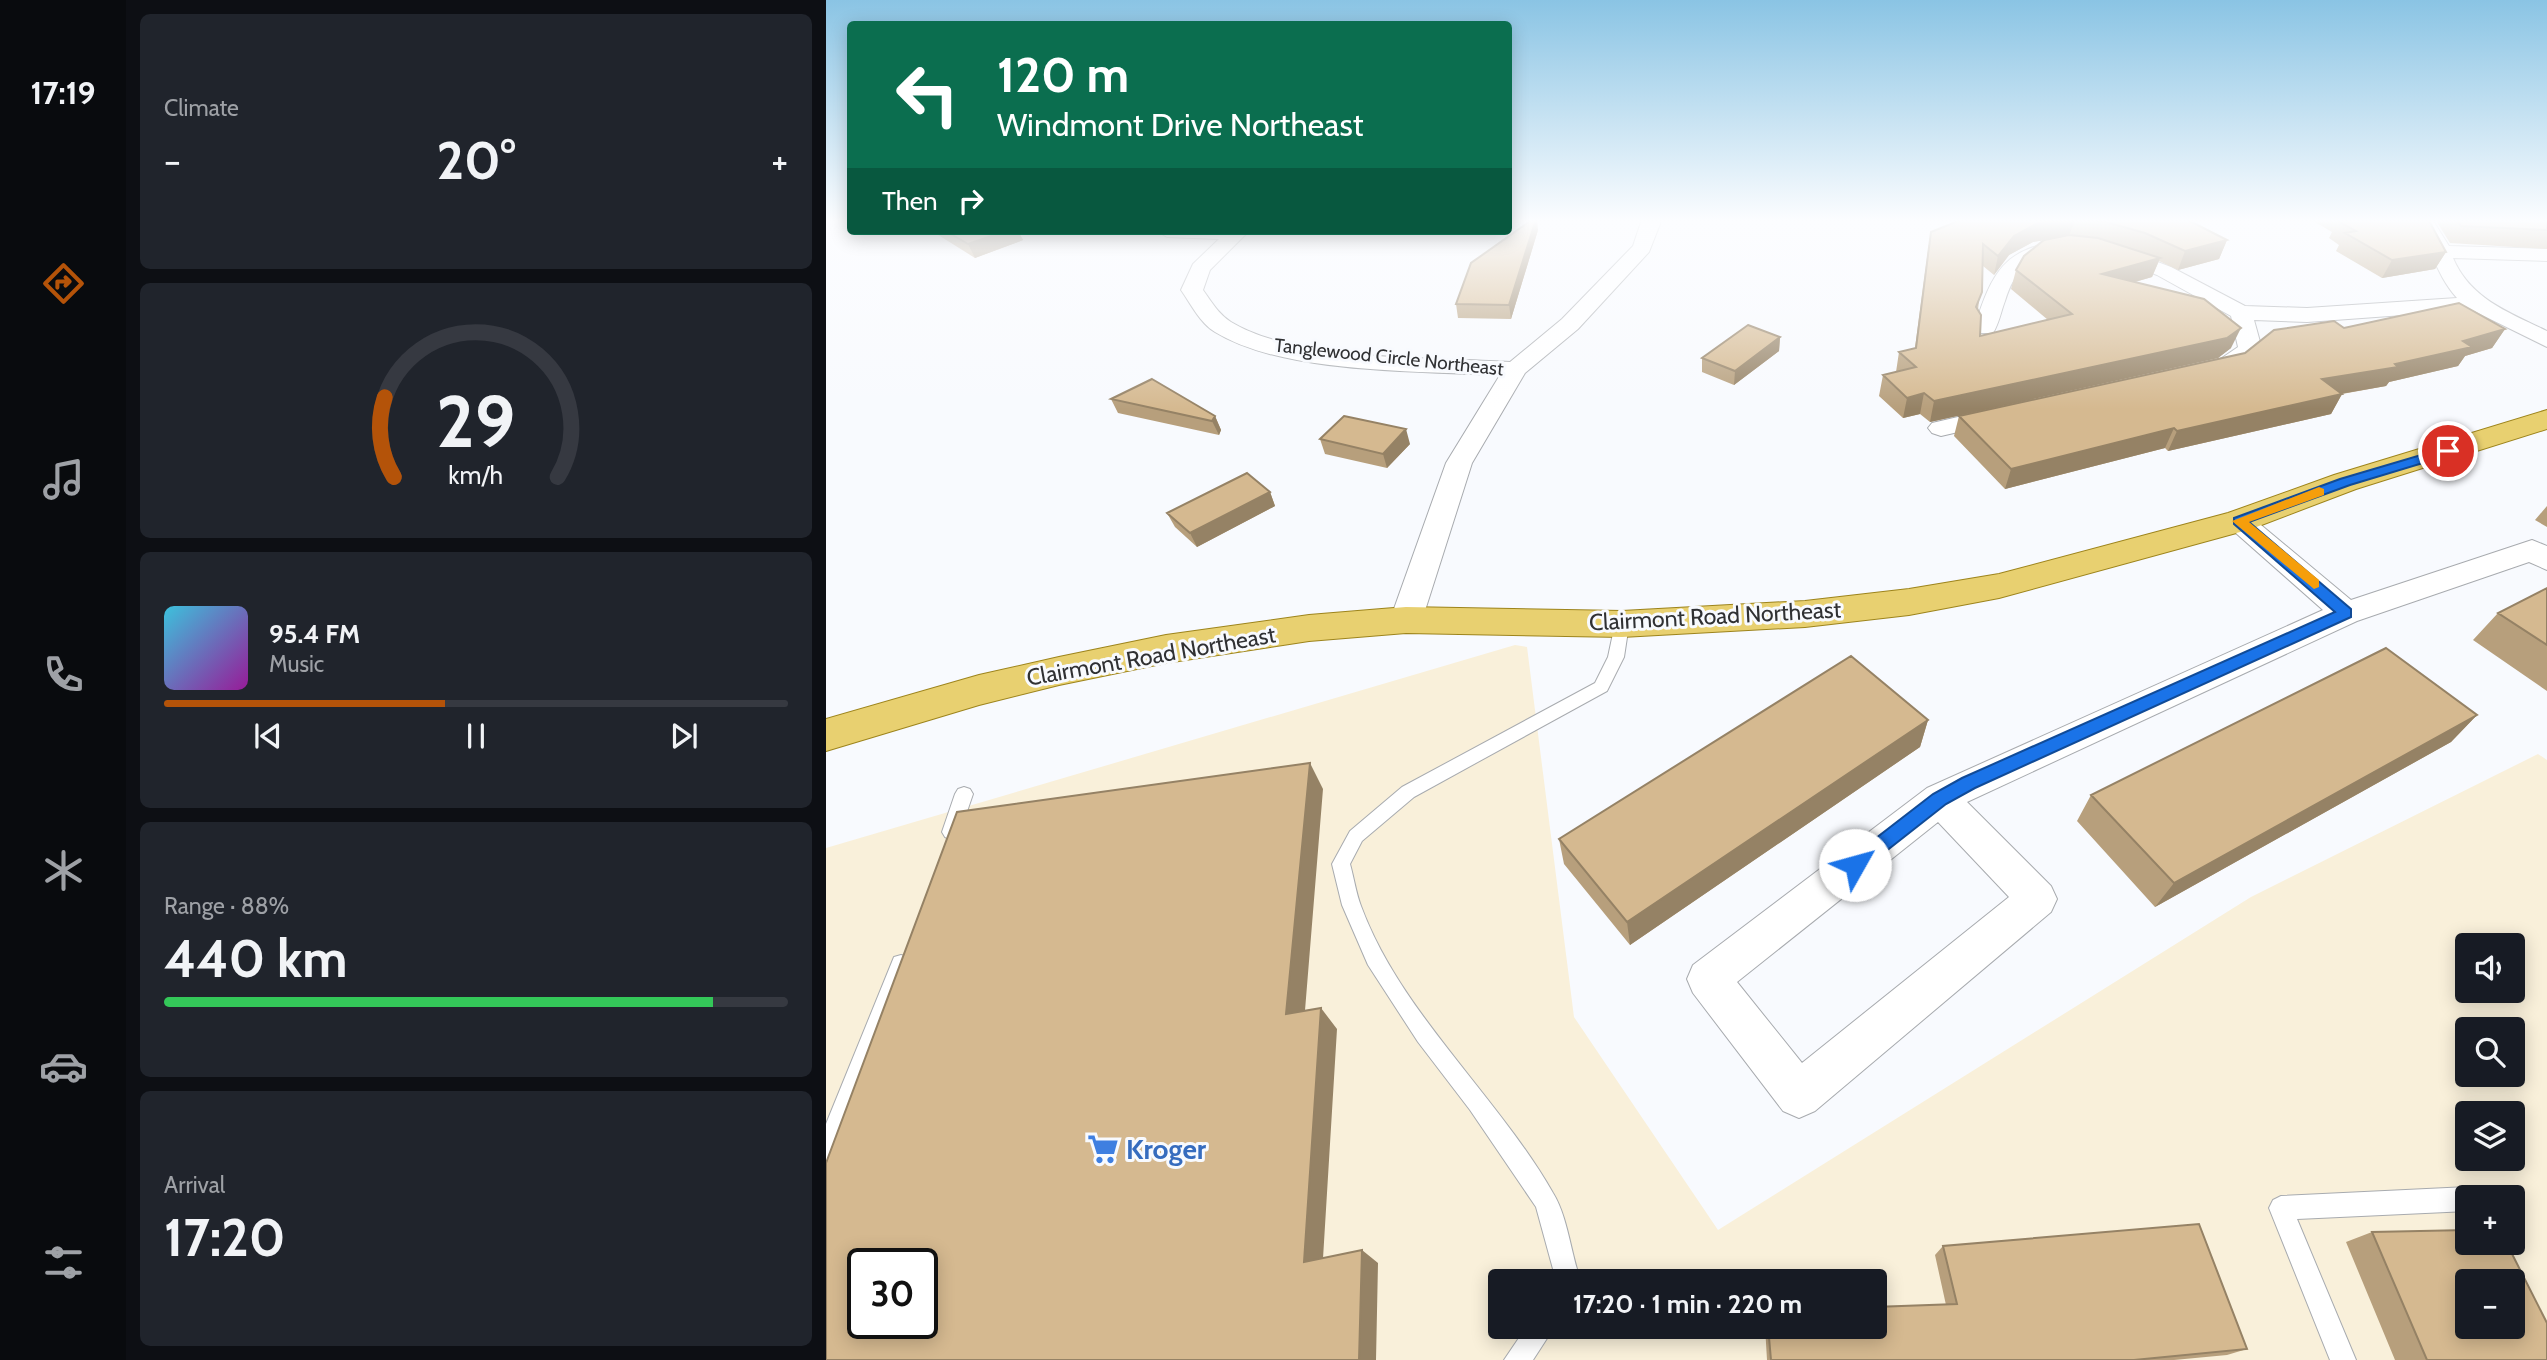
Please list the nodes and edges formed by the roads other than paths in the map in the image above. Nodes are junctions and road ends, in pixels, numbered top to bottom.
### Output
1 (1195, 282) edge
2 (1609, 282) edge
3 (2001, 282) edge
4 (2185, 282) edge
5 (2457, 282) edge
6 (2474, 303) junction
7 (2241, 313) junction
8 (1985, 328) dead end
9 (2547, 340) edge
10 (1516, 369) junction
11 (2186, 374) edge
12 (2022, 410) edge
13 (2547, 419) edge
14 (1941, 428) dead end
15 (2239, 521) junction
16 (2547, 560) edge
17 (2346, 613) junction
18 (1406, 620) junction
19 (1622, 624) junction
20 (826, 734) edge
21 (964, 794) dead end
22 (1940, 799) junction
23 (943, 857) edge
24 (910, 945) edge
25 (826, 1152) edge
26 (2455, 1200) edge
27 (1565, 1269) edge
28 (1533, 1339) edge
29 (1517, 1360) edge
30 (2343, 1360) edge

1 - 10 street, Tanglewood Circle Northeast
2 - 10 street, Tanglewood Circle Northeast
3 - 8 street
4 - 7 street
5 - 6 street
6 - 7 street
6 - 9 street
7 - 11 street
10 - 18 street, Tanglewood Circle Northeast
12 - 14 street
13 - 15 main road, Clairmont Road Northeast
15 - 17 street
15 - 19 main road, Clairmont Road Northeast
16 - 17 street
17 - 22 street
18 - 19 main road, Clairmont Road Northeast
18 - 20 main road, Clairmont Road Northeast
19 - 27 lane
21 - 23 lane
22 - 22 street
24 - 25 lane
26 - 30 lane
28 - 29 lane

